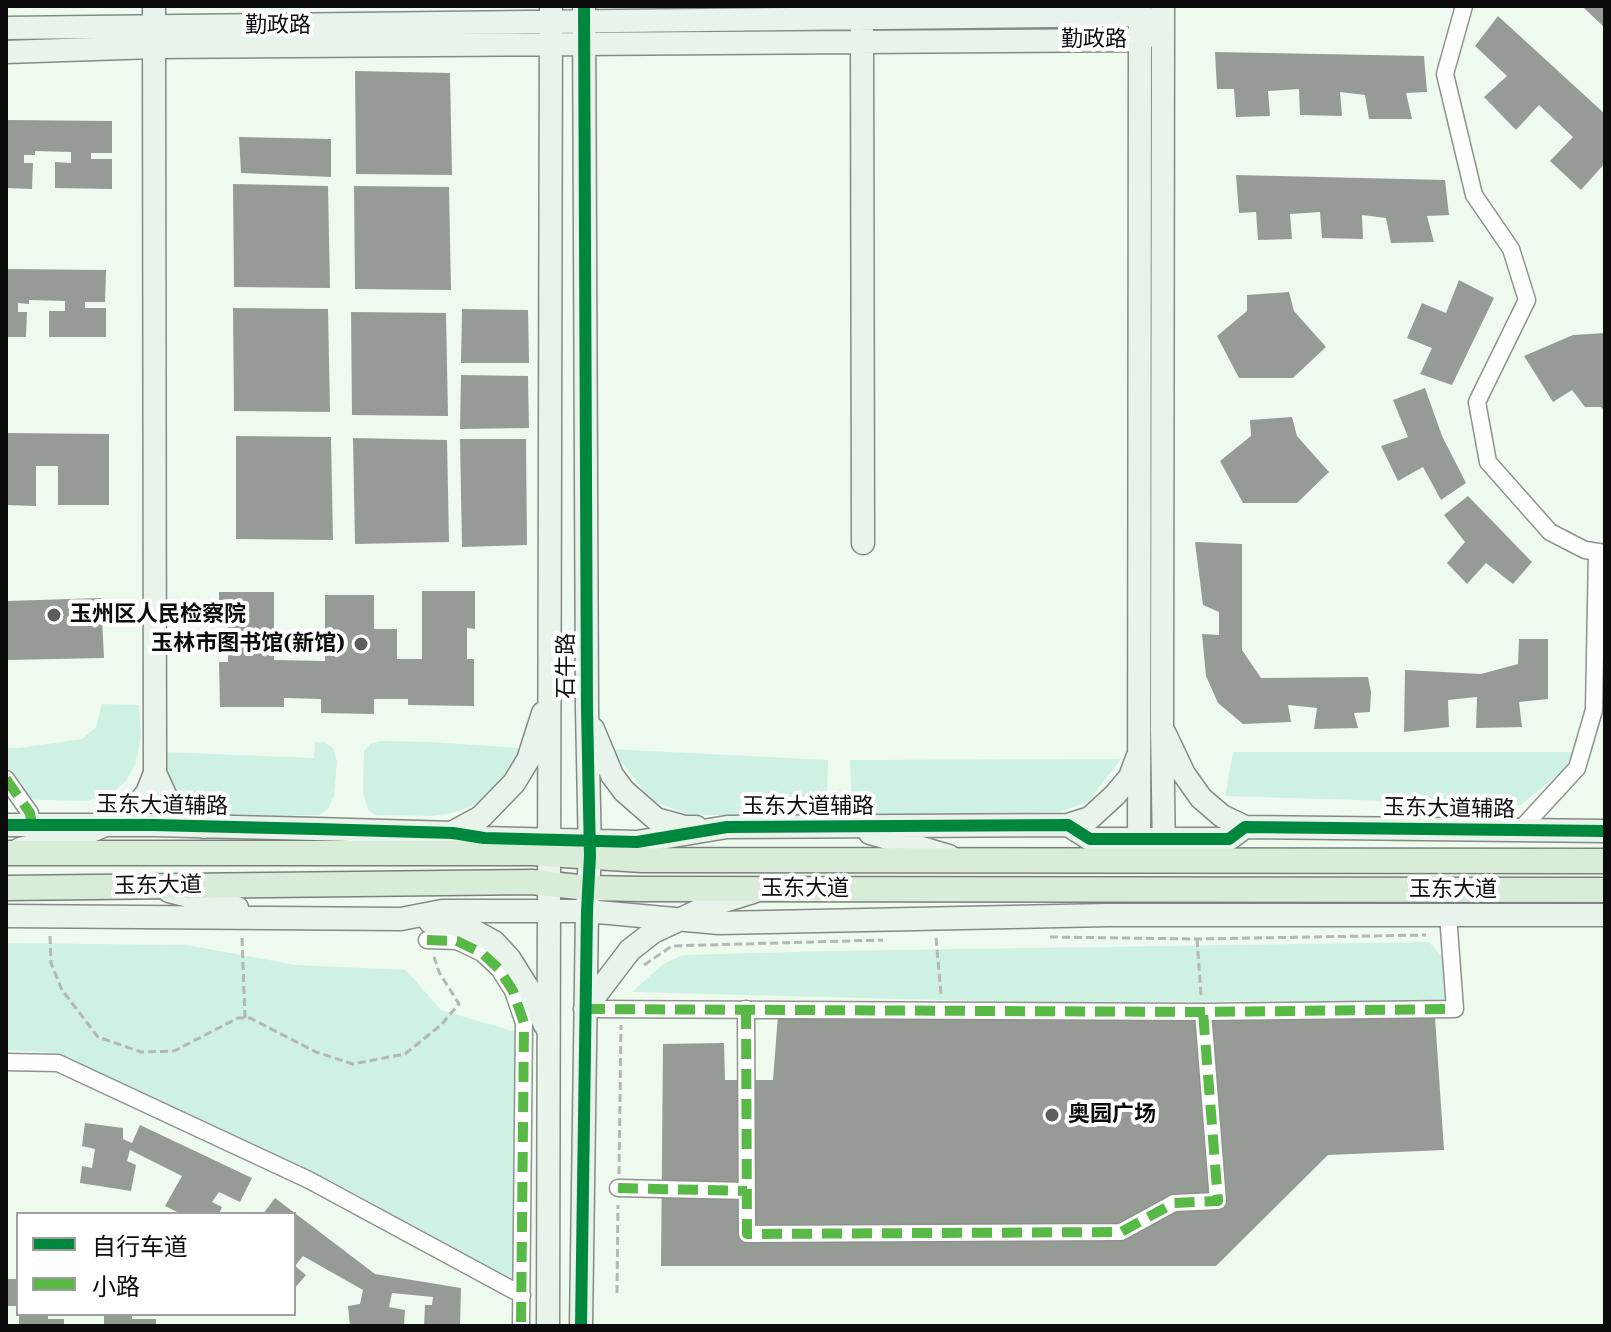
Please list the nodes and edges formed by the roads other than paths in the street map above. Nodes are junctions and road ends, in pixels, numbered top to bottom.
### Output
1 (1464, 6) edge
2 (1140, 10) edge
3 (1163, 16) edge
4 (862, 22) edge
5 (551, 24) edge
6 (584, 24) edge
7 (154, 26) edge
8 (6, 28) edge
9 (1141, 40) junction
10 (6, 52) edge
11 (863, 543) dead end
12 (1601, 552) edge
13 (550, 684) junction
14 (587, 709) junction
15 (1162, 727) junction
16 (1139, 753) junction
17 (155, 773) junction
18 (6, 779) edge
19 (106, 825) junction
20 (1068, 825) junction
21 (6, 826) edge
22 (202, 826) junction
23 (727, 827) junction
24 (1245, 827) junction
25 (1520, 830) junction
26 (1605, 831) edge
27 (453, 833) junction
28 (38, 834) junction
29 (550, 847) junction
30 (590, 848) junction
31 (1139, 850) junction
32 (1164, 850) junction
33 (7, 853) edge
34 (74, 853) junction
35 (261, 853) junction
36 (379, 853) junction
37 (763, 860) junction
38 (965, 860) junction
39 (1605, 861) edge
40 (550, 884) junction
41 (153, 886) junction
42 (6, 888) edge
43 (763, 889) junction
44 (1605, 890) edge
45 (588, 899) junction
46 (549, 911) junction
47 (1448, 915) junction
48 (1605, 915) edge
49 (6, 916) edge
50 (401, 919) junction
51 (682, 919) junction
52 (427, 940) road end
53 (585, 1009) junction
54 (746, 1009) junction
55 (1203, 1012) junction
56 (549, 1035) junction
57 (6, 1062) edge
58 (618, 1188) road end
59 (747, 1191) junction
60 (522, 1295) junction
61 (521, 1326) edge
62 (548, 1326) edge
63 (581, 1326) edge

1 - 12 street
2 - 3 street, 勤政路
2 - 4 street, 勤政路
2 - 9 street
3 - 9 street, 勤政路
3 - 15 street
4 - 6 street, 勤政路
4 - 9 street, 勤政路
4 - 11 street
5 - 6 street, 勤政路
5 - 7 street, 勤政路
5 - 13 street, 石牛路
6 - 14 street, 石牛路
7 - 8 street, 勤政路
7 - 10 street, 勤政路
7 - 17 street
9 - 16 street
12 - 25 street
13 - 27 street
13 - 29 street, 石牛路
14 - 23 street
14 - 30 street, 石牛路
15 - 24 street
15 - 32 street
16 - 20 street
16 - 31 street
17 - 19 street
17 - 22 street
18 - 28 street
19 - 22 street, 玉东大道辅路
19 - 28 street, 玉东大道辅路
20 - 23 street, 玉东大道辅路
20 - 31 street, 玉东大道辅路
21 - 28 street, 玉东大道辅路
22 - 27 street, 玉东大道辅路
22 - 35 street
23 - 30 street, 玉东大道辅路
23 - 38 street
24 - 25 street, 玉东大道辅路
24 - 32 street, 玉东大道辅路
25 - 26 street, 玉东大道辅路
27 - 29 street, 玉东大道辅路
27 - 36 street
28 - 33 street
28 - 34 street
29 - 30 main road, 玉东大道
29 - 36 main road, 玉东大道
29 - 40 street, 石牛路
30 - 37 main road, 玉东大道
30 - 45 street, 石牛路
31 - 32 main road, 玉东大道
31 - 38 main road, 玉东大道
32 - 39 main road, 玉东大道
33 - 34 main road, 玉东大道
34 - 35 main road, 玉东大道
35 - 36 main road, 玉东大道
37 - 38 main road, 玉东大道
37 - 43 main road
40 - 41 main road, 玉东大道
40 - 45 main road, 玉东大道
40 - 46 street, 石牛路
41 - 42 main road, 玉东大道
41 - 50 street
43 - 44 main road, 玉东大道
43 - 45 main road, 玉东大道
43 - 51 street
45 - 46 street
45 - 51 street
45 - 53 street, 石牛路
46 - 50 street
46 - 56 street, 石牛路
47 - 48 street
47 - 51 street
47 - 55 street
49 - 50 street
50 - 56 street
51 - 53 street
52 - 60 street
53 - 54 street
53 - 63 street, 石牛路
54 - 55 street
54 - 59 street
55 - 59 street
56 - 62 street, 石牛路
57 - 60 street
58 - 59 street
60 - 61 street

